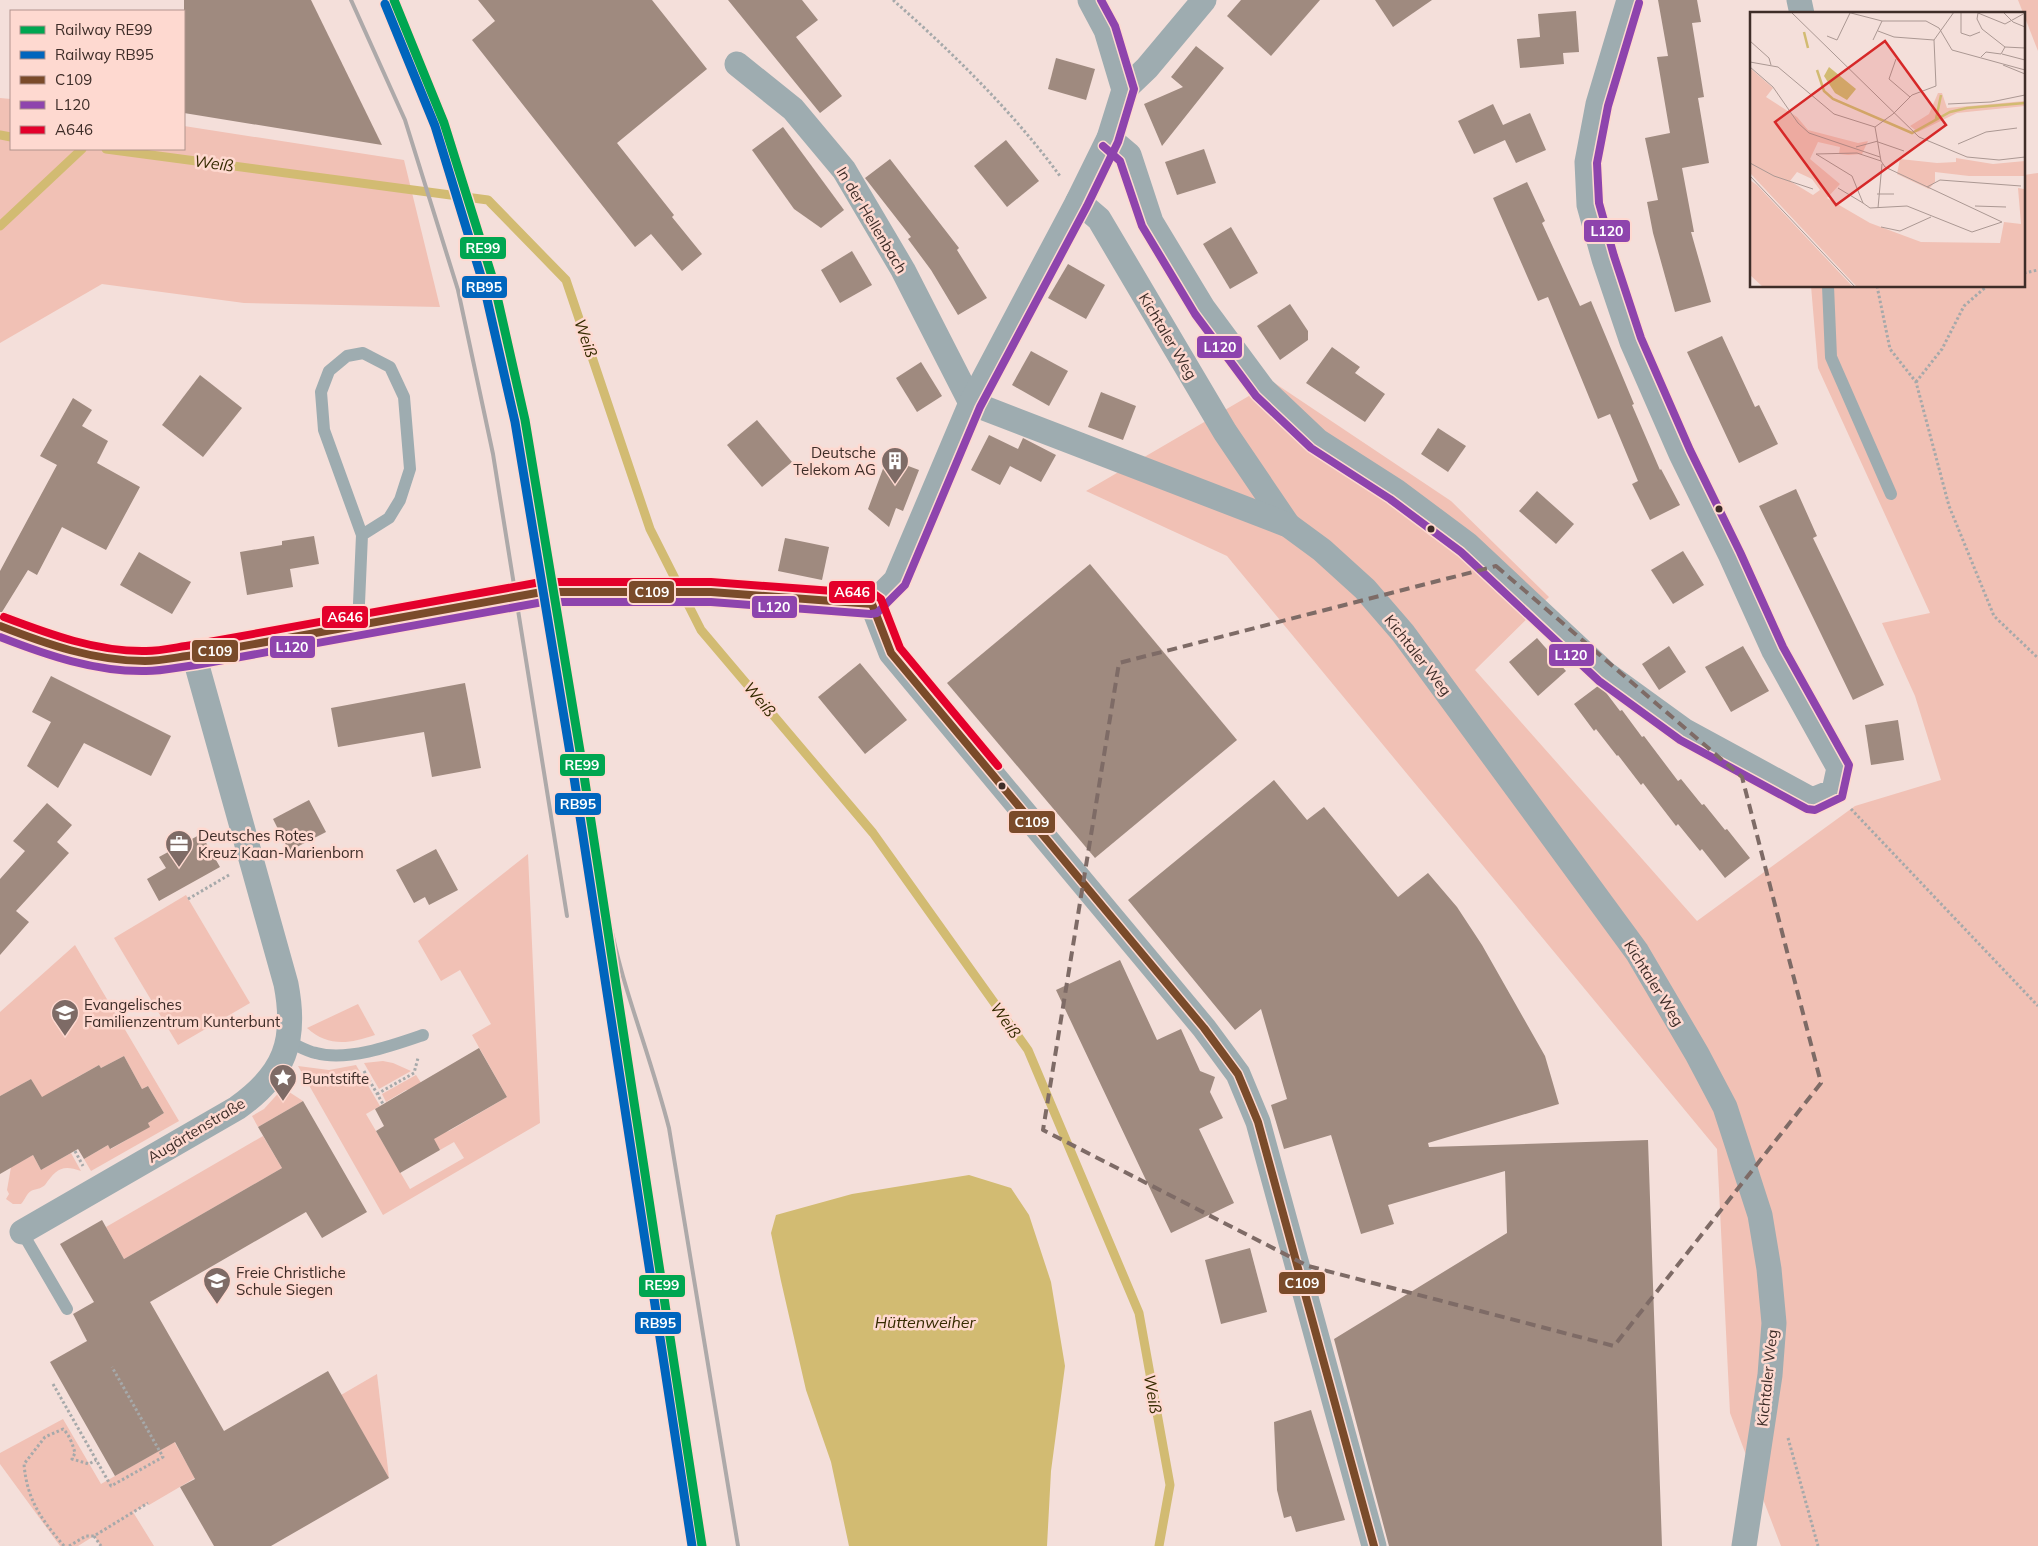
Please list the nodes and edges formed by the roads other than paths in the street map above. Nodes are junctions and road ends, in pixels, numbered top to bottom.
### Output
1 (1090, 0) edge
2 (1204, 0) edge
3 (1629, 0) edge
4 (737, 64) dead end
5 (1124, 90) junction
6 (1109, 138) junction
7 (1078, 201) junction
8 (1828, 288) edge
9 (971, 403) junction
10 (1891, 494) dead end
11 (1288, 525) junction
12 (362, 535) junction
13 (872, 604) junction
14 (0, 626) edge
15 (358, 626) junction
16 (194, 655) junction
17 (424, 1035) road end
18 (287, 1041) junction
19 (22, 1232) joint
20 (67, 1309) dead end
21 (1374, 1546) edge
22 (1744, 1546) edge

1 - 5 street
2 - 5 street
3 - 6 street
4 - 9 street, In der Hellenbach
5 - 6 street
6 - 7 street
7 - 9 street
7 - 11 street, Kichtaler Weg
8 - 10 lane
9 - 11 street, Kichtaler Weg
9 - 13 street
11 - 22 street, Kichtaler Weg
12 - 12 lane
12 - 15 lane
13 - 15 street
13 - 21 street
14 - 16 street
15 - 16 street
16 - 18 street, Augärtenstraße
17 - 18 lane
18 - 19 street, Augärtenstraße
19 - 20 lane

